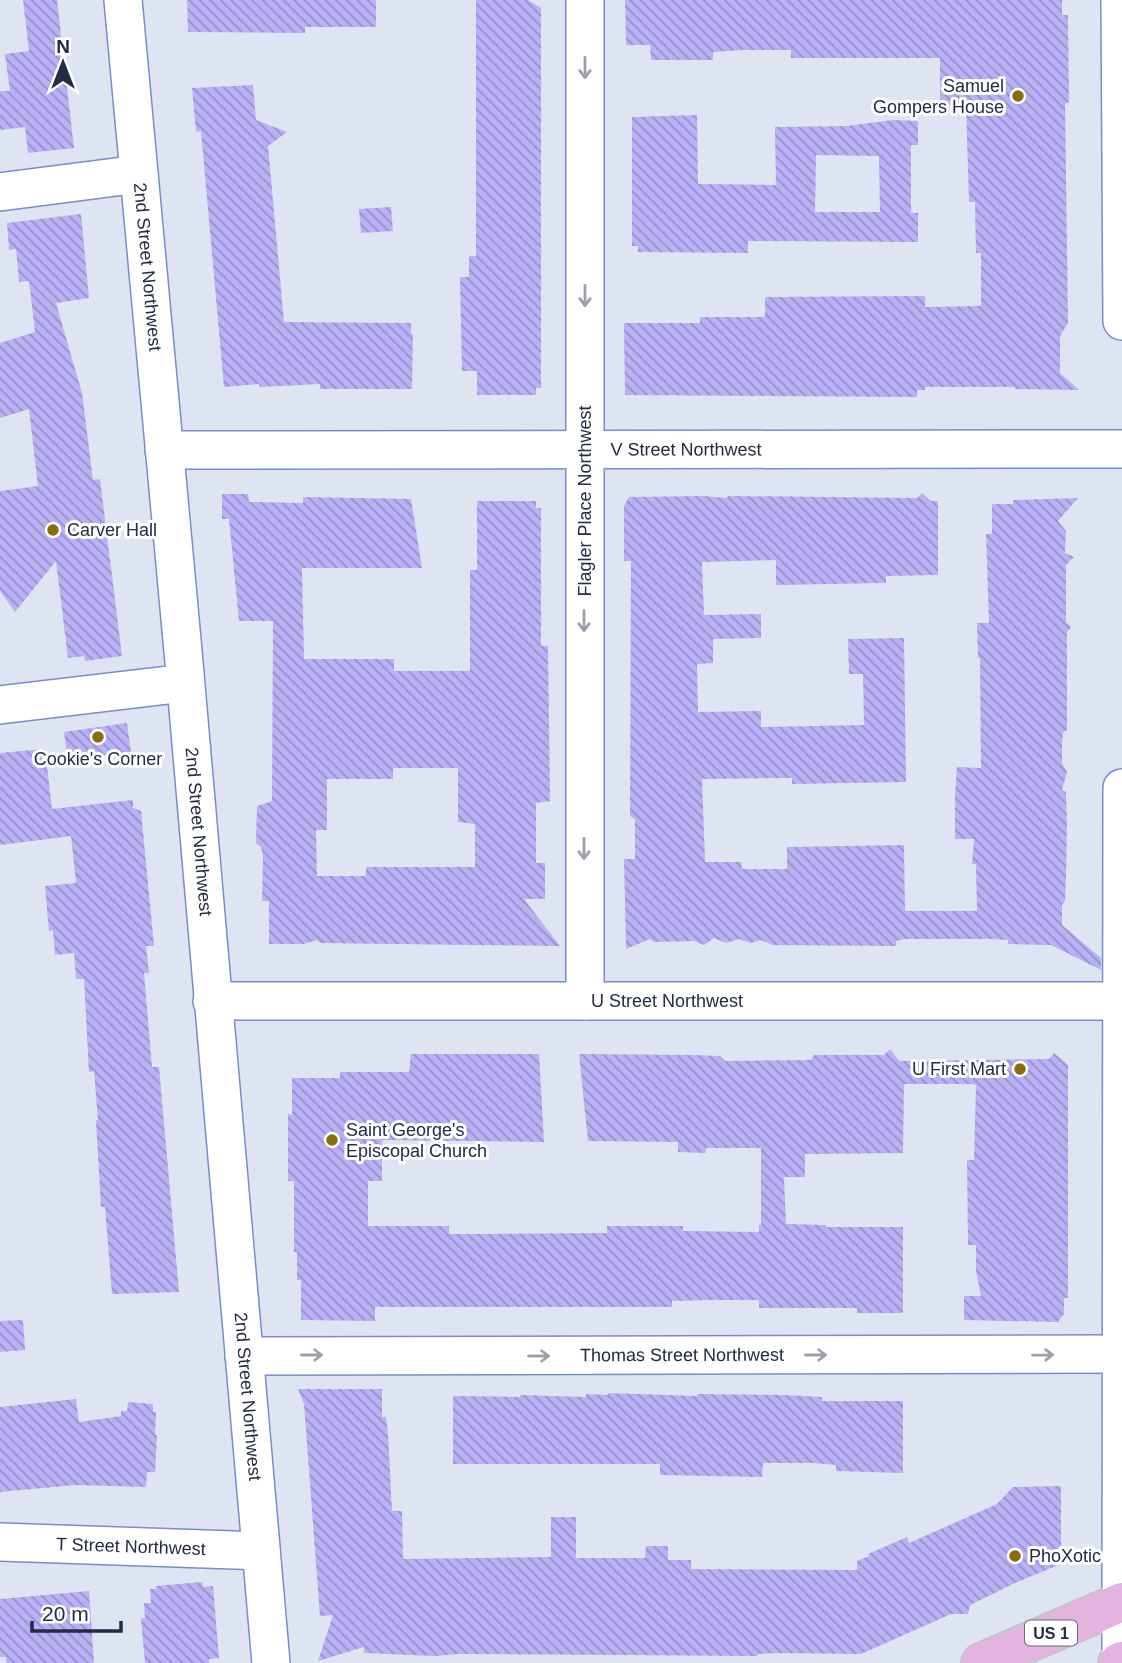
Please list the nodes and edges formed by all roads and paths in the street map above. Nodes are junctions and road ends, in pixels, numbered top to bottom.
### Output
1 (123, 0) edge
2 (585, 0) edge
3 (1120, 0) edge
4 (139, 174) junction
5 (0, 192) edge
6 (1122, 321) edge
7 (585, 449) junction
8 (1122, 449) edge
9 (164, 450) junction
10 (185, 683) junction
11 (0, 705) edge
12 (1122, 788) edge
13 (212, 1001) junction
14 (585, 1001) junction
15 (1122, 1001) edge
16 (1120, 1353) edge
17 (244, 1356) junction
18 (0, 1542) edge
19 (261, 1551) junction
20 (1121, 1603) edge
21 (1120, 1662) edge
22 (271, 1663) edge
23 (981, 1663) edge

1 - 4 street, 2nd Street Northwest
2 -> 7 street, Flagler Place Northwest
3 - 6 street
4 - 5 street
4 - 9 street, 2nd Street Northwest
7 - 8 street, V Street Northwest
7 - 9 street, V Street Northwest
7 -> 14 street, Flagler Place Northwest
9 - 10 street, 2nd Street Northwest
10 - 11 street
10 - 13 street, 2nd Street Northwest
12 - 15 street
13 - 14 street, U Street Northwest
13 - 17 street, 2nd Street Northwest
14 - 15 street, U Street Northwest
15 - 16 street
17 -> 16 street, Thomas Street Northwest
16 - 20 street
17 - 19 street, 2nd Street Northwest
18 - 19 street, T Street Northwest
19 - 22 street, 2nd Street Northwest
20 - 21 street
20 - 23 main road, US 1

